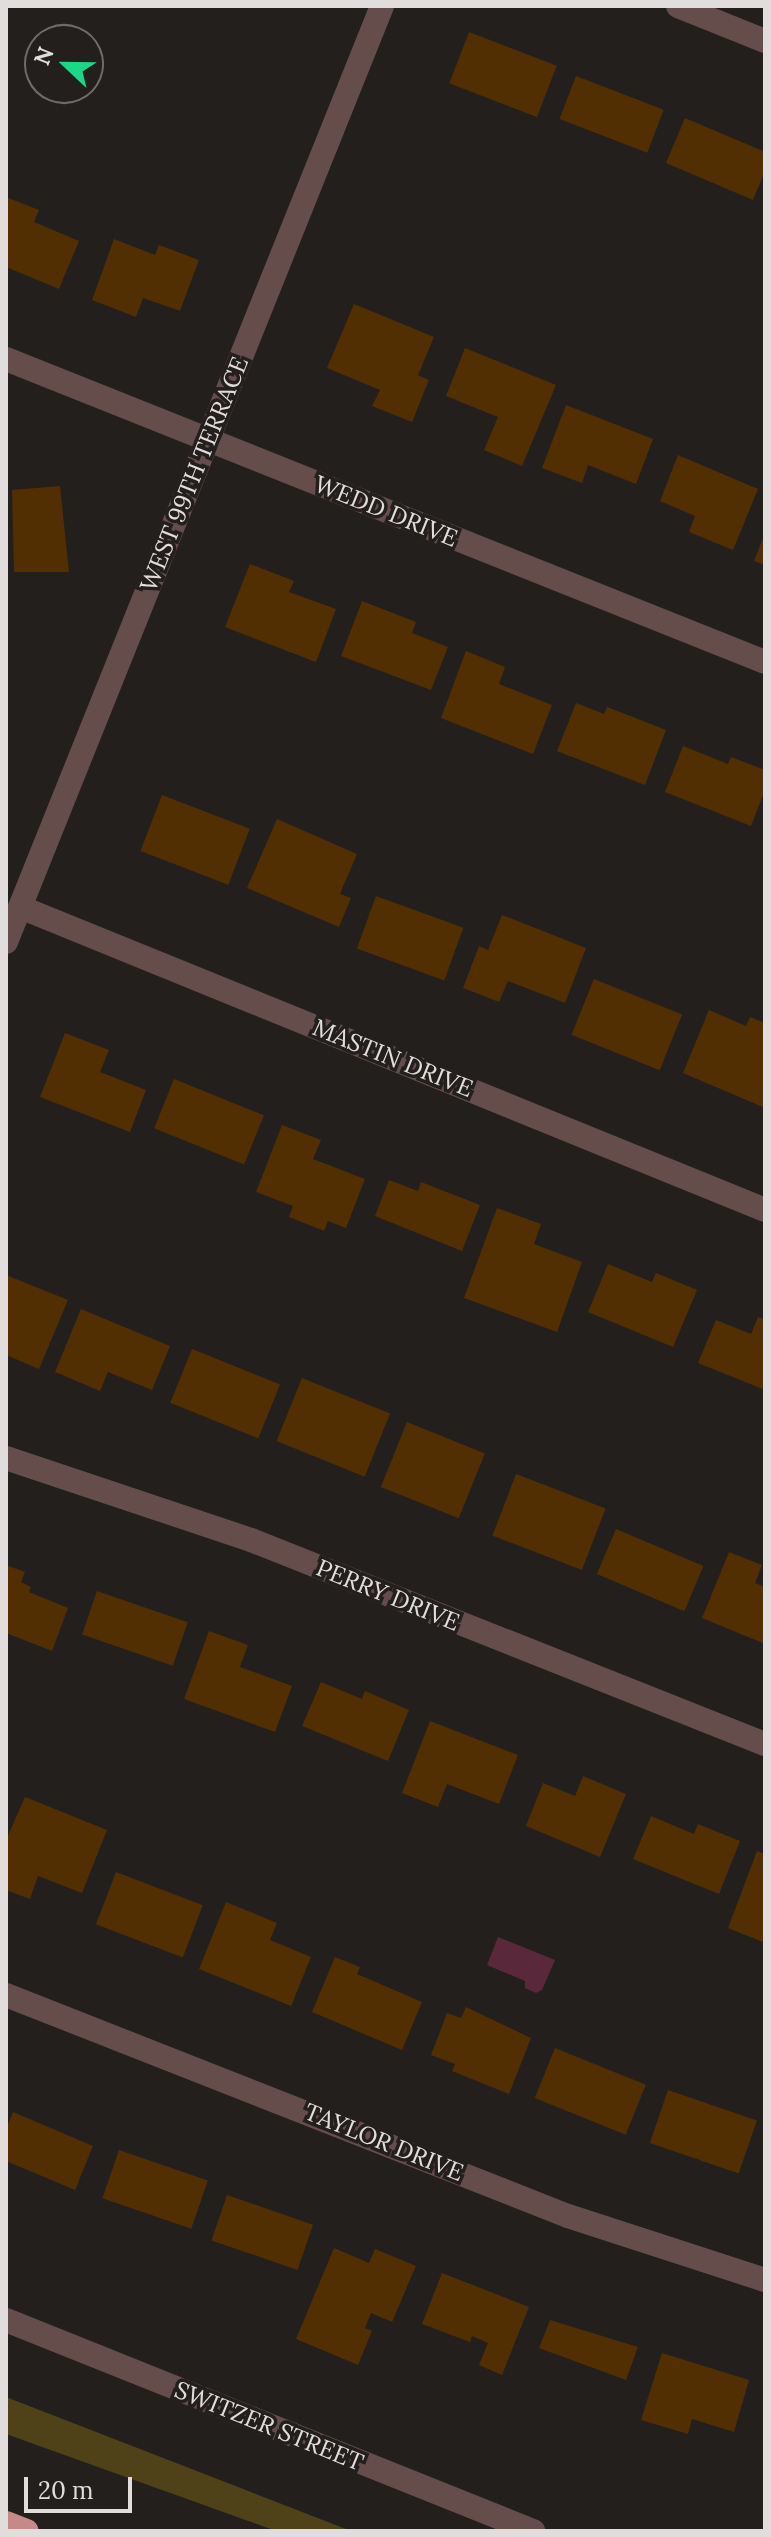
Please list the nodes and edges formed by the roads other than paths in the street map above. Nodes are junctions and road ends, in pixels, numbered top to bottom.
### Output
1 (382, 6) edge
2 (678, 6) edge
3 (765, 41) edge
4 (6, 359) edge
5 (208, 439) junction
6 (765, 662) edge
7 (20, 907) junction
8 (6, 942) edge
9 (765, 1210) edge
10 (6, 1458) edge
11 (765, 1744) edge
12 (6, 1995) edge
13 (765, 2280) edge
14 (6, 2320) edge
15 (6, 2523) edge
16 (27, 2531) edge
17 (533, 2531) edge

1 - 5 street, WEST 99TH TERRACE
2 - 3 street
4 - 5 street, WEDD DRIVE
5 - 6 street, WEDD DRIVE
5 - 7 street, WEST 99TH TERRACE
7 - 8 street, WEST 99TH TERRACE
7 - 9 street, MASTIN DRIVE
10 - 11 street, PERRY DRIVE
12 - 13 street, TAYLOR DRIVE
14 - 17 street, SWITZER STREET
15 - 16 highway

